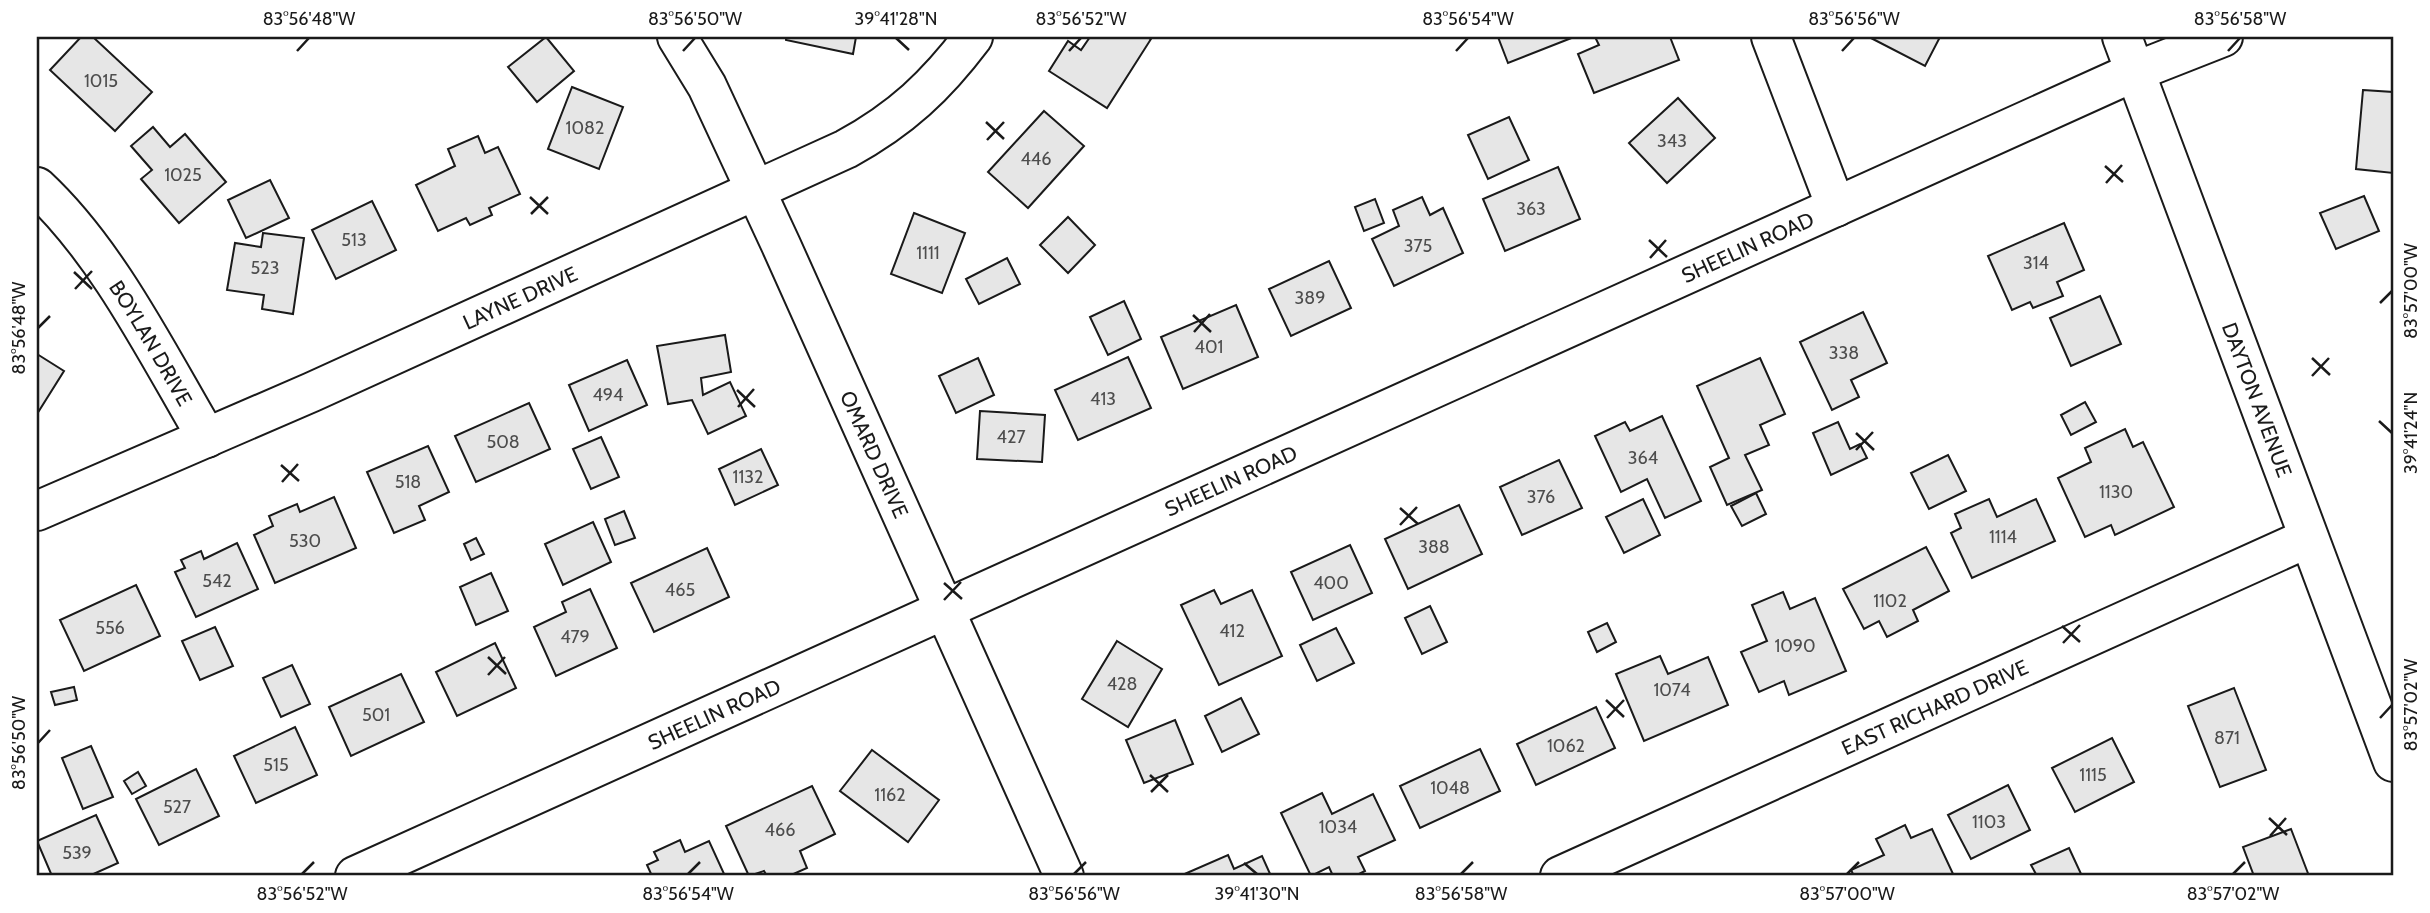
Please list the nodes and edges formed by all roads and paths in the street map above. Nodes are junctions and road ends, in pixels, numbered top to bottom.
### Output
1 (677, 37) edge
2 (973, 37) edge
3 (1771, 37) edge
4 (2122, 37) edge
5 (2223, 37) edge
6 (2134, 72) junction
7 (37, 187) edge
8 (755, 189) junction
9 (1836, 207) junction
10 (207, 438) junction
11 (37, 511) edge
12 (2308, 538) junction
13 (945, 609) junction
14 (2393, 762) edge
15 (355, 876) edge
16 (1063, 876) edge
17 (1560, 876) edge

1 - 8 street, OMARD DRIVE
2 - 8 street, LAYNE DRIVE
3 - 9 street
4 - 6 street, DAYTON AVENUE
5 - 6 street, SHEELIN ROAD
6 - 9 street, SHEELIN ROAD
6 - 12 street, DAYTON AVENUE
7 - 10 street, BOYLAN DRIVE
8 - 10 street, LAYNE DRIVE
8 - 13 street, OMARD DRIVE
9 - 13 street, SHEELIN ROAD
10 - 11 street, LAYNE DRIVE
12 - 14 street, DAYTON AVENUE
12 - 17 street, EAST RICHARD DRIVE
13 - 15 street, SHEELIN ROAD
13 - 16 street, OMARD DRIVE

